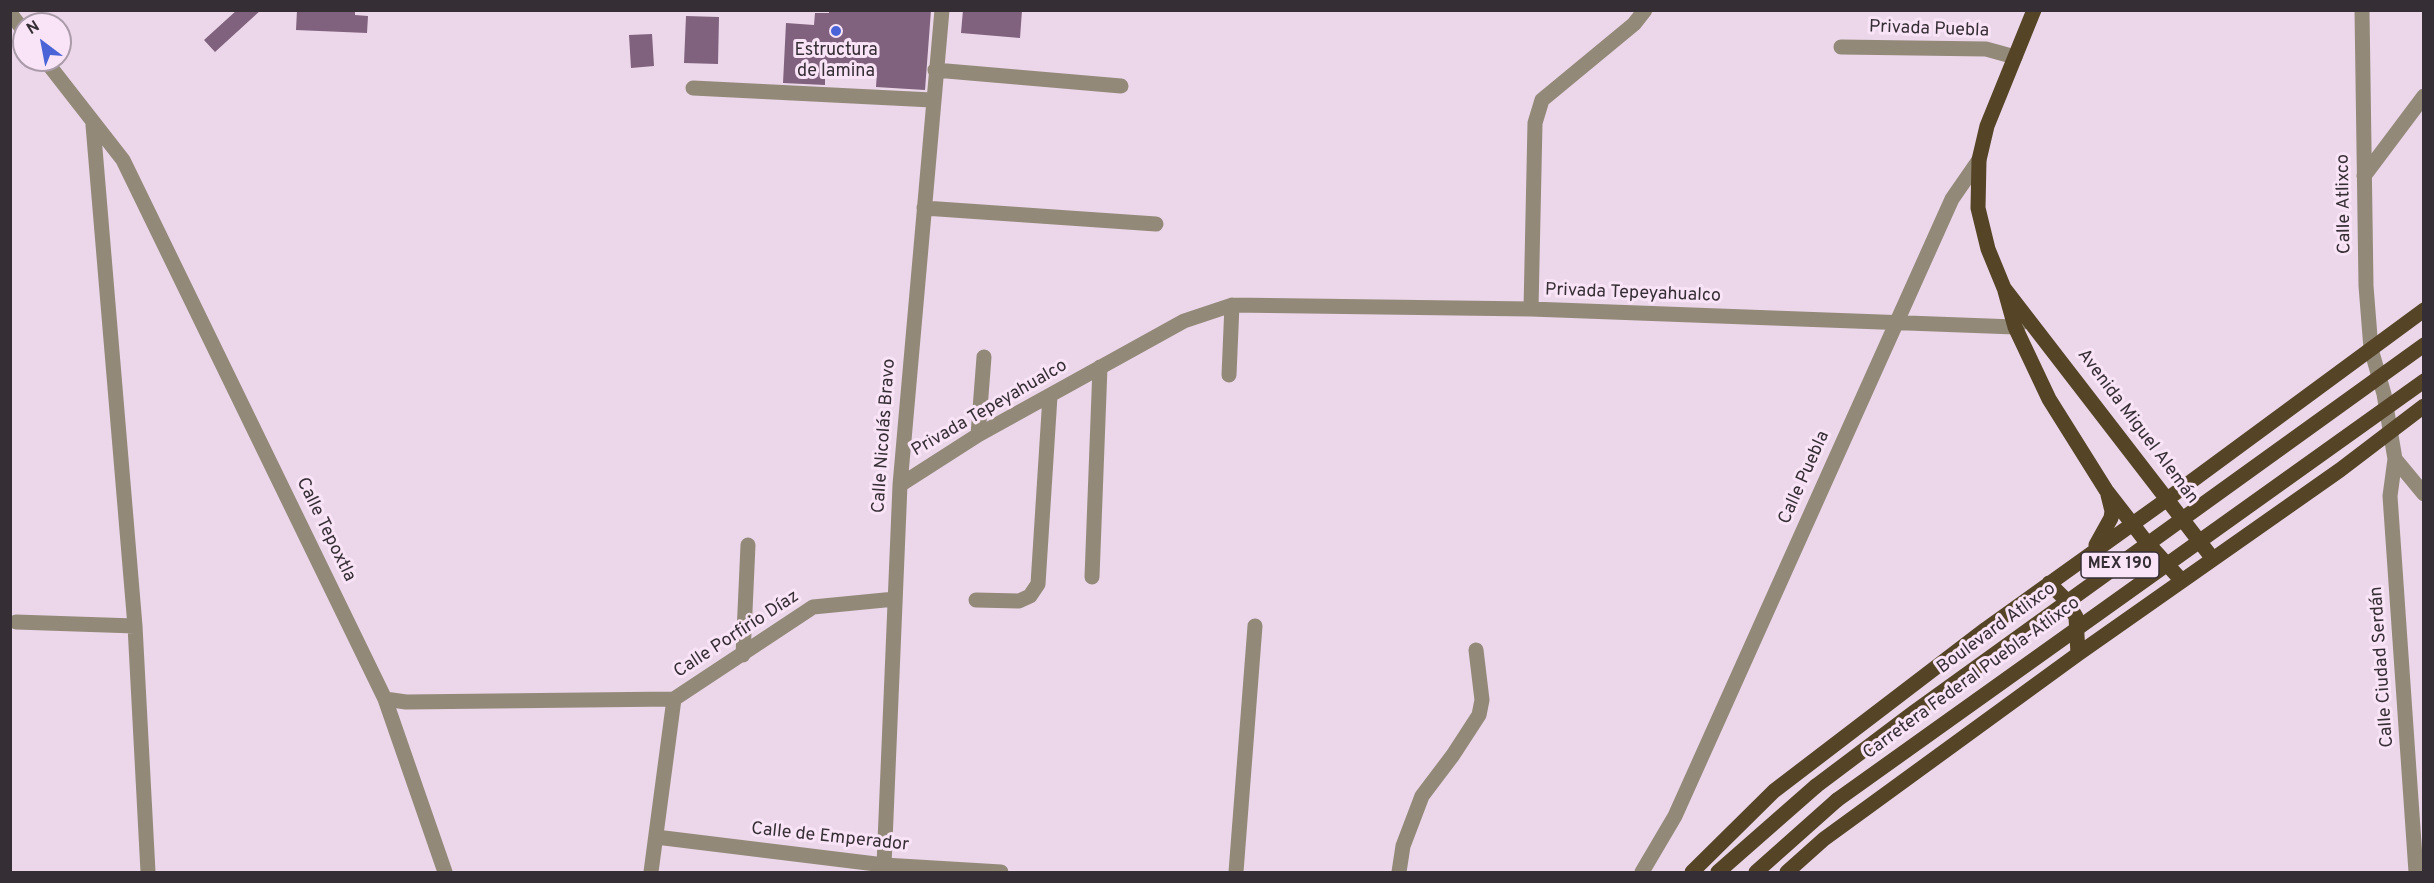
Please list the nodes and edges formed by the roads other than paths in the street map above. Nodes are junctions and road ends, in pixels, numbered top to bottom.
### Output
1 (942, 10) edge
2 (1645, 10) edge
3 (2034, 10) edge
4 (2362, 10) edge
5 (1841, 47) dead end
6 (2015, 57) junction
7 (936, 70) junction
8 (54, 72) edge
9 (1121, 86) dead end
10 (693, 88) dead end
11 (2424, 96) edge
12 (932, 100) junction
13 (93, 124) junction
14 (1979, 160) junction
15 (2364, 176) junction
16 (924, 208) junction
17 (1156, 224) dead end
18 (2004, 288) junction
19 (1232, 305) junction
20 (1531, 309) junction
21 (2424, 310) edge
22 (2029, 318) junction
23 (1895, 323) junction
24 (2015, 327) junction
25 (2424, 345) edge
26 (2371, 349) junction
27 (984, 357) dead end
28 (1100, 367) junction
29 (1229, 375) dead end
30 (2424, 381) edge
31 (1050, 396) junction
32 (2424, 406) edge
33 (2392, 431) junction
34 (978, 435) junction
35 (2396, 459) junction
36 (900, 485) junction
37 (2106, 490) junction
38 (2424, 494) edge
39 (2166, 500) junction
40 (2132, 524) junction
41 (748, 544) dead end
42 (2088, 555) junction
43 (2213, 559) junction
44 (1092, 577) dead end
45 (2182, 581) junction
46 (2049, 583) junction
47 (895, 599) junction
48 (976, 600) dead end
49 (16, 622) dead end
50 (135, 626) junction
51 (1256, 626) dead end
52 (1476, 650) dead end
53 (2078, 654) junction
54 (743, 655) junction
55 (385, 699) junction
56 (674, 699) junction
57 (656, 837) junction
58 (884, 865) junction
59 (942, 871) edge
60 (148, 873) edge
61 (445, 873) edge
62 (651, 873) edge
63 (1001, 873) edge
64 (1236, 873) edge
65 (1399, 873) edge
66 (1642, 873) edge
67 (1692, 873) edge
68 (1719, 873) edge
69 (1756, 873) edge
70 (1787, 873) edge
71 (2416, 873) edge

1 - 7 street, Calle Nicolás Bravo
2 - 20 street
3 - 6 main road
4 - 15 street, Calle Atlixco
5 - 6 street, Privada Puebla
6 - 14 main road
7 - 9 street
7 - 12 street, Calle Nicolás Bravo
8 - 13 street, Calle Tepoxtla
10 - 12 street
11 - 15 street
12 - 16 street, Calle Nicolás Bravo
13 - 50 street
13 - 55 street, Calle Tepoxtla
14 - 18 main road
14 - 23 street, Calle Puebla
15 - 26 street, Calle Atlixco
16 - 17 street
16 - 36 street, Calle Nicolás Bravo
18 - 22 main road, Avenida Miguel Alemán
18 - 24 main road
19 - 20 street, Privada Tepeyahualco
19 - 28 street, Privada Tepeyahualco
19 - 29 street
20 - 23 street, Privada Tepeyahualco
21 - 26 main road
22 - 24 street
22 - 39 main road, Avenida Miguel Alemán
23 - 24 street, Privada Tepeyahualco
23 - 66 street, Calle Puebla
24 - 37 main road
25 - 68 main road, Boulevard Atlixco / MEX 190, bridge
26 - 33 street, Calle Atlixco
26 - 39 main road
27 - 34 street
28 - 31 street, Privada Tepeyahualco
28 - 44 street
30 - 69 main road, Carretera Federal Puebla-Atlixco / MEX 190, bridge
31 - 34 street, Privada Tepeyahualco
31 - 48 street
32 - 33 main road
33 - 35 street, Calle Atlixco
33 - 43 main road
34 - 36 street, Privada Tepeyahualco
35 - 38 street
35 - 71 street, Calle Ciudad Serdán
36 - 47 street, Calle Nicolás Bravo
37 - 40 main road
37 - 42 main road
39 - 40 main road
39 - 43 main road, Avenida Miguel Alemán
40 - 42 main road
40 - 45 main road
41 - 54 street
42 - 46 main road
43 - 45 main road
45 - 53 main road
46 - 53 main road
46 - 67 main road
47 - 54 street, Calle Porfirio Díaz
47 - 58 street, Calle Nicolás Bravo
49 - 50 street
50 - 60 street
51 - 64 street
52 - 65 street
53 - 70 main road
54 - 56 street, Calle Porfirio Díaz
55 - 56 street
55 - 61 street, Calle Tepoxtla
56 - 57 street
57 - 58 street, Calle de Emperador
57 - 62 street
58 - 59 street, Calle de Emperador
59 - 63 street, Calle de Emperador

